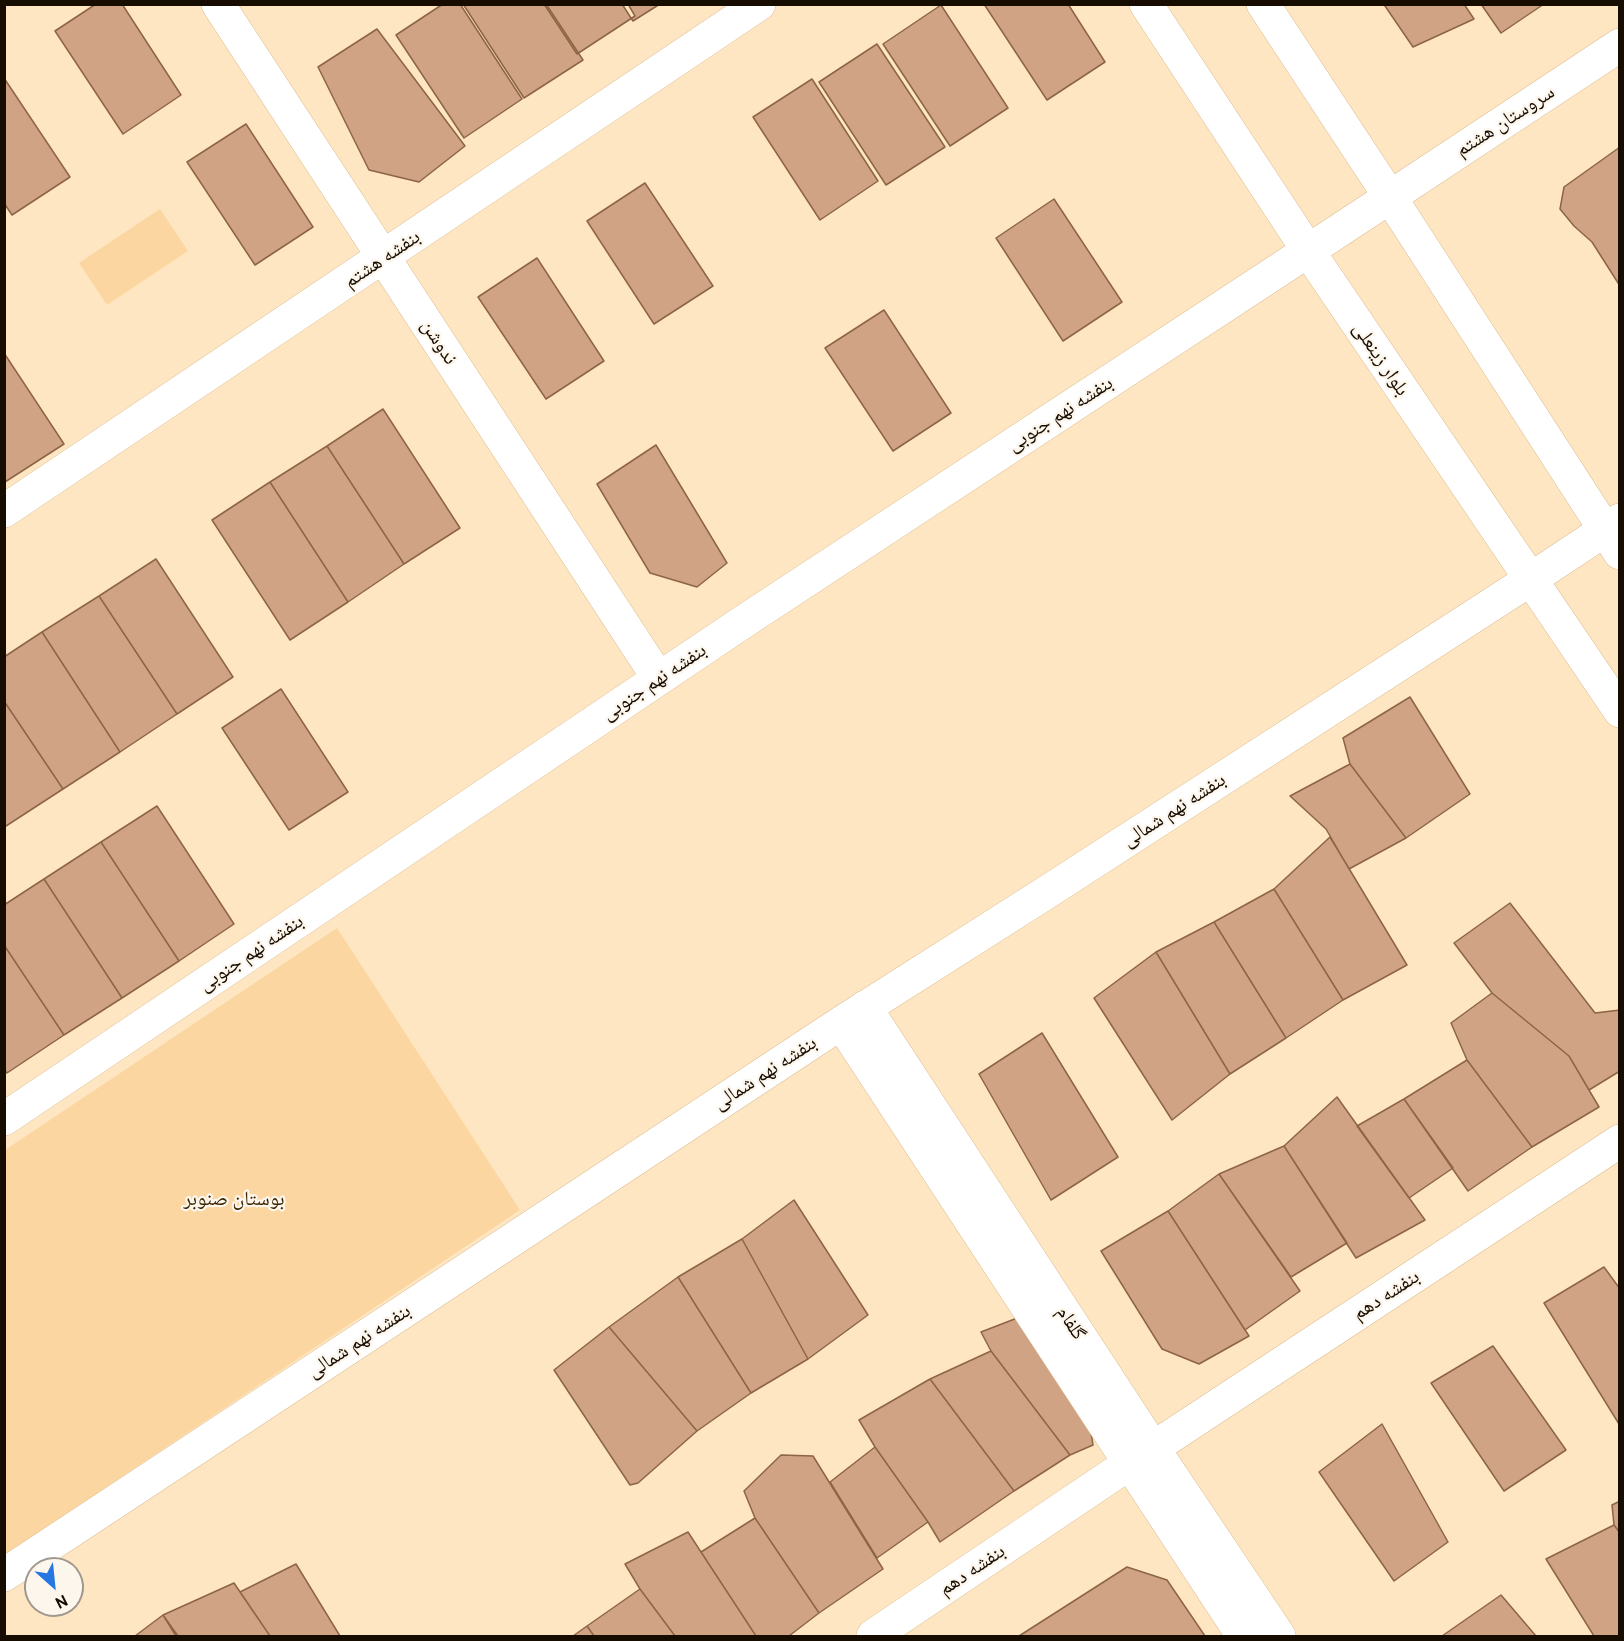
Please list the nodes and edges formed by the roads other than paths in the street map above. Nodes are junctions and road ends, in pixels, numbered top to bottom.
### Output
1 (218, 4) edge
2 (759, 4) edge
3 (1146, 4) edge
4 (1263, 4) edge
5 (1620, 45) edge
6 (1390, 196) junction
7 (1308, 252) junction
8 (384, 258) junction
9 (4, 511) edge
10 (1615, 535) edge
11 (1531, 579) junction
12 (659, 679) junction
13 (1620, 711) edge
14 (853, 1015) junction
15 (4, 1119) edge
16 (1620, 1142) edge
17 (1141, 1455) junction
18 (4, 1575) edge
19 (873, 1636) edge
20 (1243, 1636) edge
21 (1279, 1636) edge

1 - 8 main road, ندوشن
2 - 8 main road, بنفشه هشتم
3 - 7 main road, بلوار زینعلی
4 - 6 main road
5 - 6 main road, سروستان هشتم
6 - 7 main road, سروستان هشتم
6 - 10 main road
7 - 11 main road, بلوار زینعلی
7 - 12 main road, بنفشه نهم جنوبی
8 - 9 main road, بنفشه هشتم
8 - 12 main road, ندوشن
10 - 11 main road, بنفشه نهم شمالی
11 - 13 main road, بلوار زینعلی
11 - 14 main road, بنفشه نهم شمالی
12 - 15 main road, بنفشه نهم جنوبی
14 - 17 main road, گلفام
14 - 18 main road, بنفشه نهم شمالی
16 - 17 main road, بنفشه دهم
17 - 19 main road, بنفشه دهم
17 - 20 main road, گلفام
17 - 21 main road, گلفام

